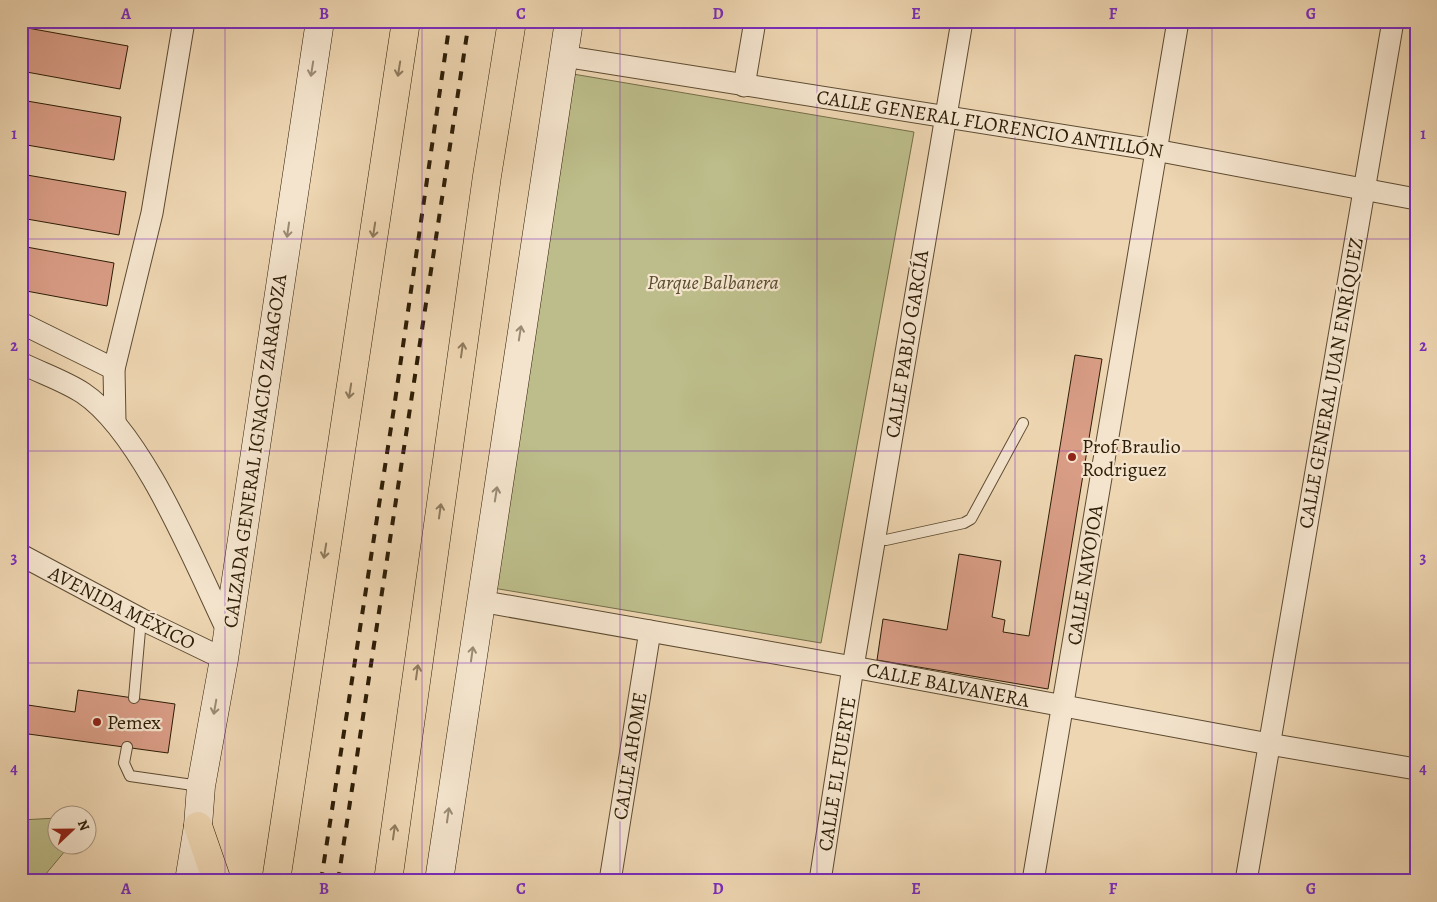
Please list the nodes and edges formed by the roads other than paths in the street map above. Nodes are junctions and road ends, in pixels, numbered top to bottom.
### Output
1 (184, 21) edge
2 (320, 21) edge
3 (406, 21) edge
4 (512, 21) edge
5 (568, 21) edge
6 (755, 21) edge
7 (962, 21) edge
8 (1178, 21) edge
9 (1393, 21) edge
10 (563, 56) junction
11 (744, 86) junction
12 (944, 116) junction
13 (1155, 150) junction
14 (1364, 190) junction
15 (1416, 199) edge
16 (21, 323) edge
17 (21, 363) edge
18 (114, 369) junction
19 (115, 422) junction
20 (1023, 423) dead end
21 (875, 539) junction
22 (21, 556) edge
23 (480, 601) junction
24 (141, 619) junction
25 (650, 631) junction
26 (228, 632) junction
27 (224, 659) junction
28 (853, 667) junction
29 (134, 698) dead end
30 (1063, 706) junction
31 (1269, 744) junction
32 (127, 747) dead end
33 (1416, 769) edge
34 (201, 786) junction
35 (198, 826) junction
36 (189, 881) edge
37 (217, 881) edge
38 (276, 881) edge
39 (388, 881) edge
40 (439, 881) edge
41 (610, 881) edge
42 (820, 881) edge
43 (1033, 881) edge
44 (1246, 881) edge

1 - 18 street
2 -> 26 main road, CALZADA GENERAL IGNACIO ZARAGOZA
3 -> 38 highway
39 -> 4 highway
5 - 10 main road
6 - 11 street
7 - 12 street, CALLE PABLO GARCÍA
8 - 13 street, CALLE NAVOJOA
9 - 14 street, CALLE GENERAL JUAN ENRÍQUEZ
10 - 11 street, CALLE GENERAL FLORENCIO ANTILLÓN
23 -> 10 main road
11 - 12 street, CALLE GENERAL FLORENCIO ANTILLÓN
12 - 13 street, CALLE GENERAL FLORENCIO ANTILLÓN
12 - 21 street, CALLE PABLO GARCÍA
13 - 14 street, CALLE GENERAL FLORENCIO ANTILLÓN
13 - 30 street, CALLE NAVOJOA
14 - 15 street, CALLE GENERAL FLORENCIO ANTILLÓN
14 - 31 street, CALLE GENERAL JUAN ENRÍQUEZ
16 - 18 street
17 - 19 street
18 - 19 street
19 - 26 street
20 - 21 lane
21 - 28 street, CALLE PABLO GARCÍA
22 - 24 street, AVENIDA MÉXICO
23 - 25 street, CALLE BALVANERA
40 -> 23 main road
24 - 27 street, AVENIDA MÉXICO
24 - 29 lane
25 - 28 street, CALLE BALVANERA
25 - 41 street, CALLE AHOME
26 - 27 main road, CALZADA GENERAL IGNACIO ZARAGOZA
27 -> 34 main road, CALZADA GENERAL IGNACIO ZARAGOZA
28 - 30 street, CALLE BALVANERA
28 - 42 street, CALLE EL FUERTE
30 - 31 street, CALLE BALVANERA
30 - 43 street, CALLE NAVOJOA
31 - 33 street, CALLE BALVANERA
31 - 44 street, CALLE GENERAL JUAN ENRÍQUEZ
32 - 34 lane
34 - 35 main road, CALZADA GENERAL IGNACIO ZARAGOZA
35 - 36 main road, CALZADA GENERAL IGNACIO ZARAGOZA
35 - 37 highway

